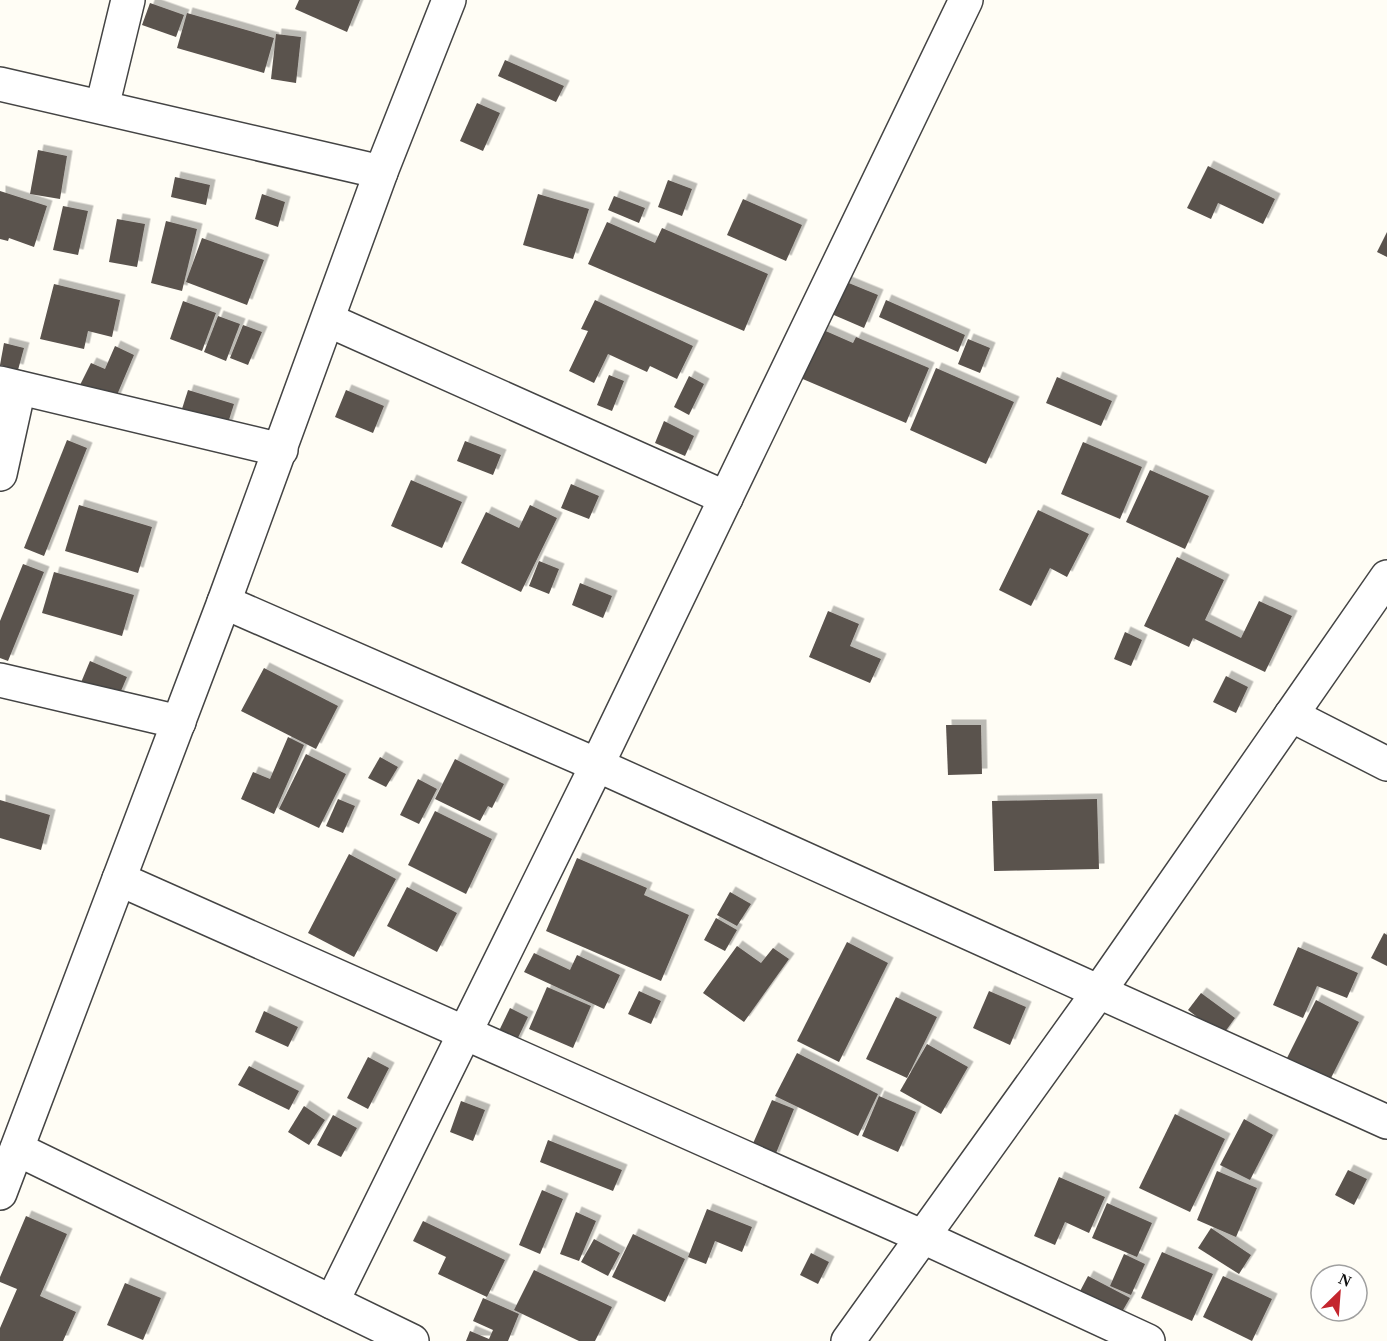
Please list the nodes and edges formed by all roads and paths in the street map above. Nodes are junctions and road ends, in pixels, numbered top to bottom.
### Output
1 (128, 0) edge
2 (449, 0) edge
3 (966, 0) edge
4 (0, 84) edge
5 (102, 107) junction
6 (381, 172) junction
7 (328, 320) junction
8 (10, 385) edge
9 (280, 450) junction
10 (0, 474) edge
11 (726, 498) junction
12 (1387, 577) edge
13 (224, 602) junction
14 (0, 680) edge
15 (1292, 715) junction
16 (179, 722) junction
17 (1387, 764) edge
18 (597, 765) junction
19 (119, 879) junction
20 (1100, 990) junction
21 (465, 1035) junction
22 (1387, 1122) edge
23 (17, 1149) junction
24 (0, 1193) edge
25 (921, 1236) junction
26 (333, 1302) junction
27 (412, 1341) edge
28 (848, 1341) edge
29 (1148, 1341) edge

1 - 5 street
2 - 6 street
3 - 11 street
4 - 5 street
5 - 6 street
6 - 7 street
7 - 9 street
7 - 11 street
8 - 9 street
8 - 10 street
9 - 13 street
11 - 18 street
12 - 15 street
13 - 16 street
13 - 18 street
14 - 16 street
15 - 17 street
15 - 20 street
16 - 19 street
18 - 20 street
18 - 21 street
19 - 21 street
19 - 23 street
20 - 22 street
20 - 25 street
21 - 25 street
21 - 26 street
23 - 24 street
23 - 26 street
25 - 28 street
25 - 29 street
26 - 27 street

